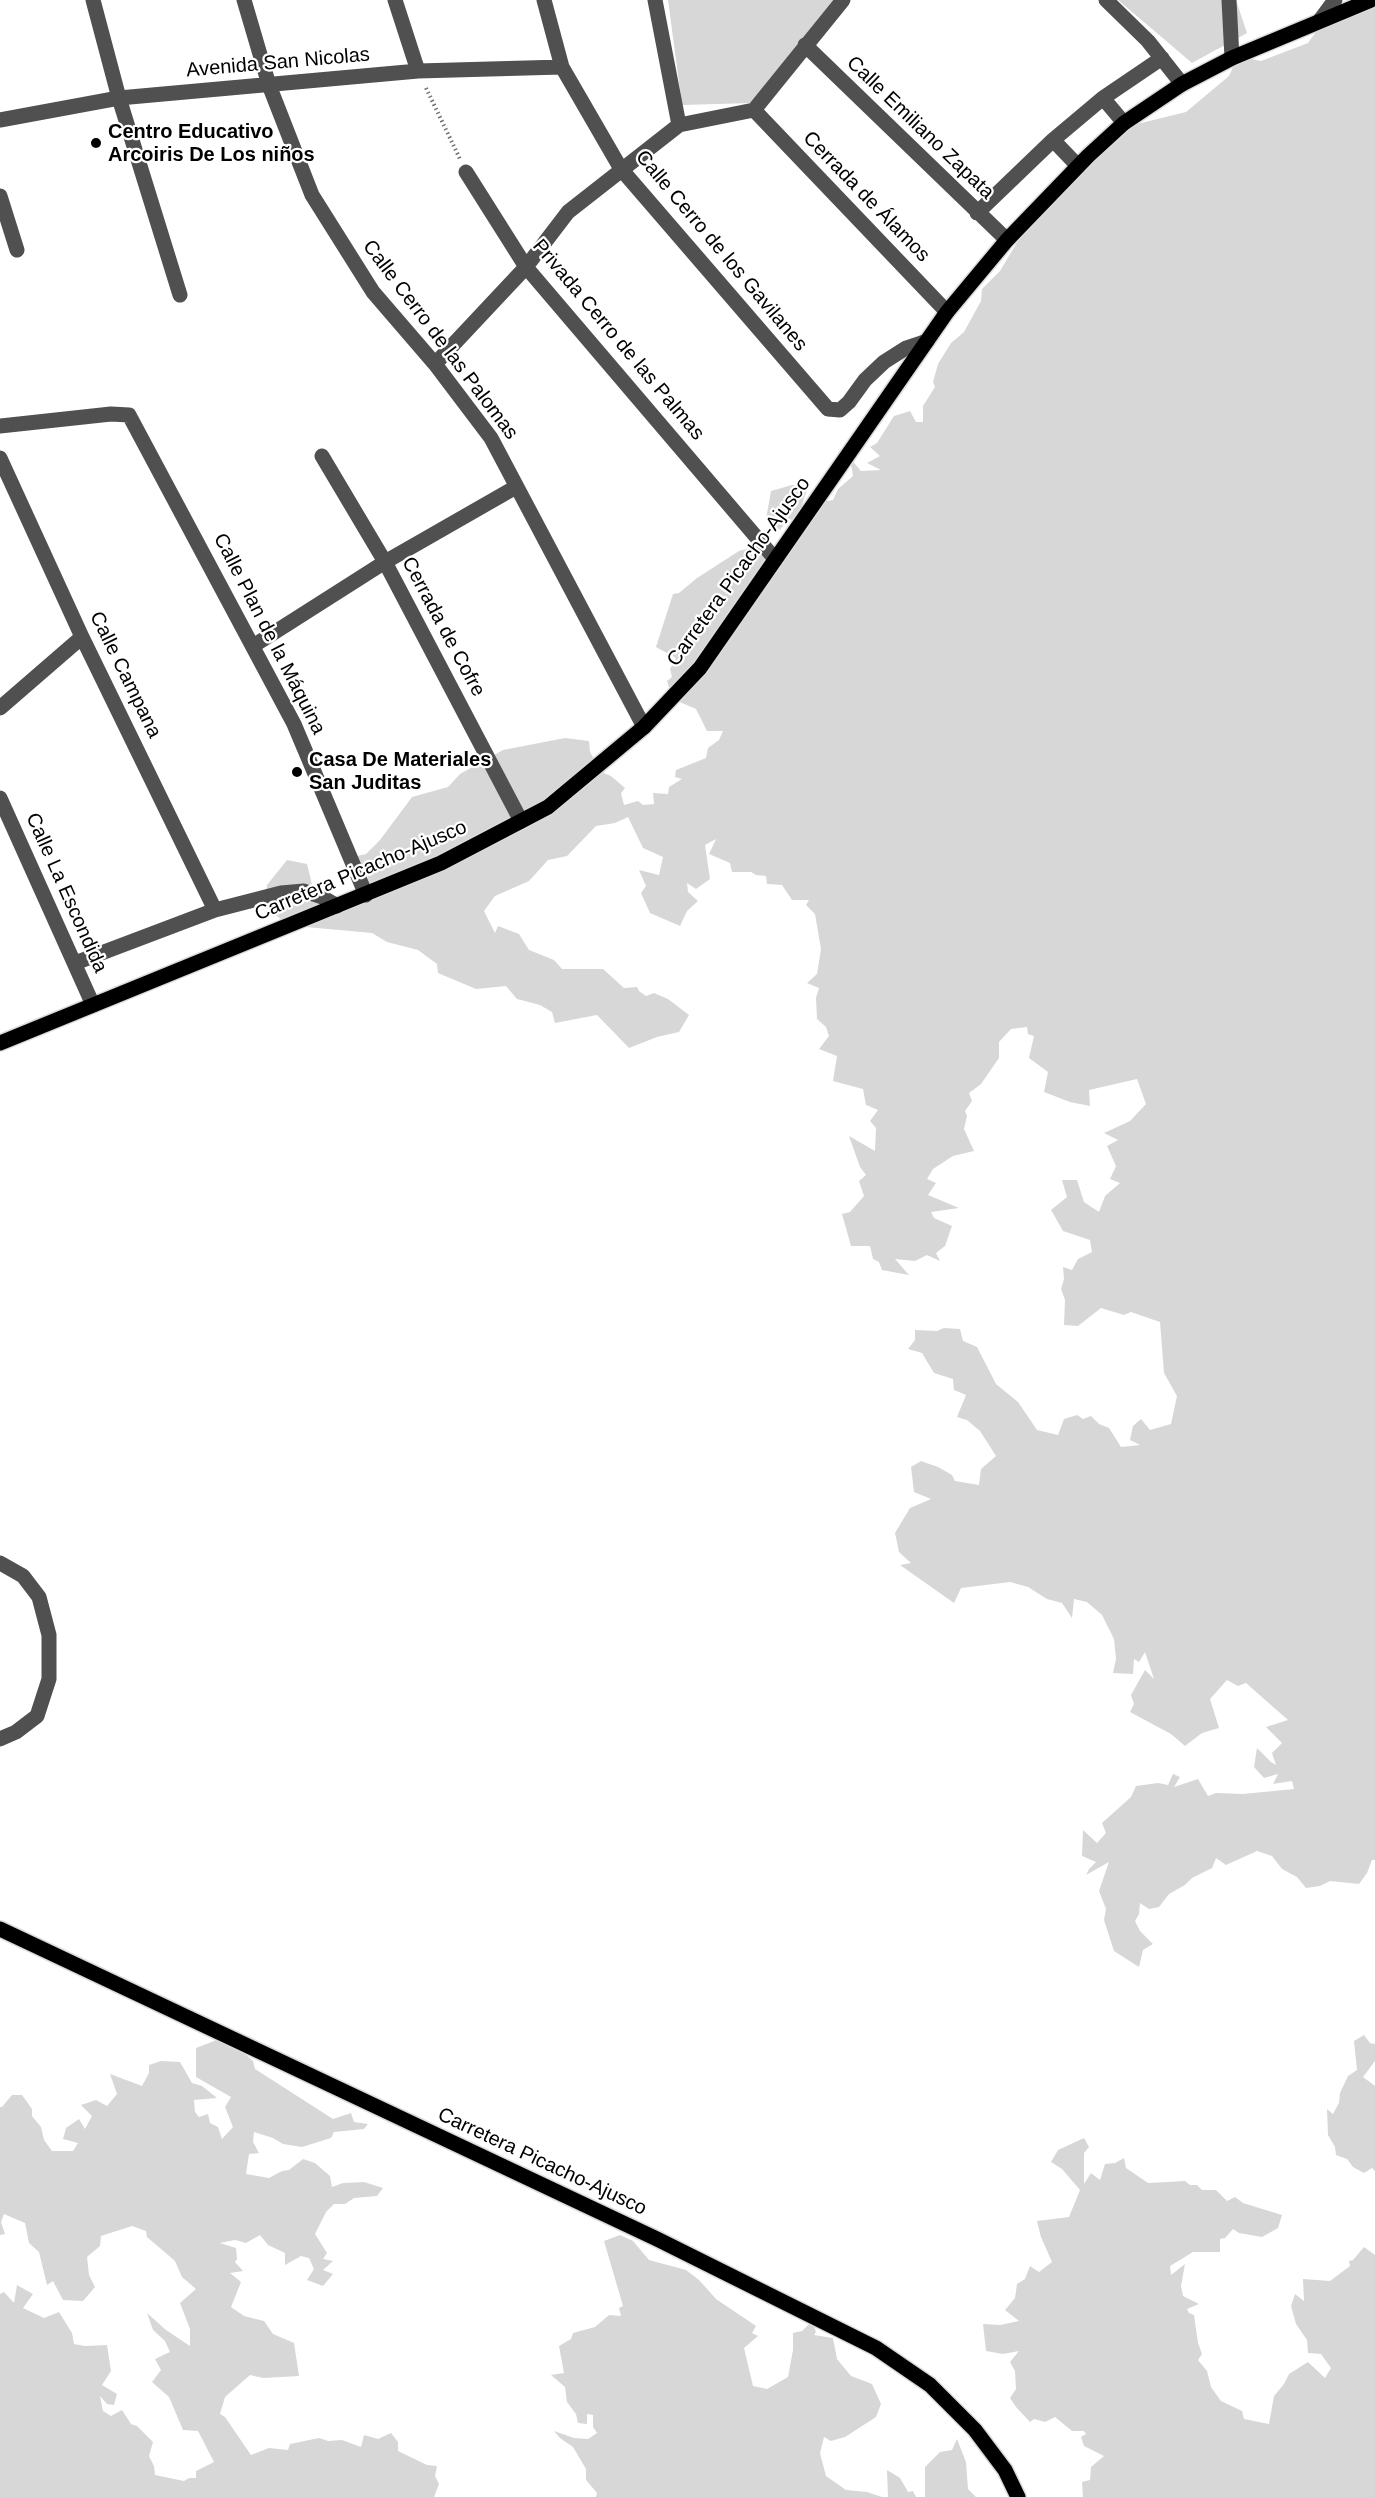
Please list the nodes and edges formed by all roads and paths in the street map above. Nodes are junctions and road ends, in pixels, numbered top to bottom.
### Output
1 (93, 0) edge
2 (244, 0) edge
3 (395, 0) edge
4 (544, 0) edge
5 (655, 0) edge
6 (843, 0) edge
7 (1106, 0) edge
8 (1229, 0) edge
9 (1335, 0) edge
10 (1371, 0) edge
11 (1320, 20) junction
12 (805, 45) junction
13 (1162, 58) junction
14 (1232, 58) junction
15 (562, 67) junction
16 (417, 71) junction
17 (1182, 84) junction
18 (269, 85) junction
19 (118, 98) junction
20 (1103, 98) junction
21 (754, 110) junction
22 (0, 120) edge
23 (1124, 123) junction
24 (679, 125) junction
25 (1053, 140) junction
26 (1078, 166) junction
27 (621, 169) junction
28 (466, 172) joint
29 (0, 196) edge
30 (977, 213) junction
31 (1007, 240) junction
32 (17, 250) dead end
33 (526, 267) junction
34 (180, 296) dead end
35 (947, 312) junction
36 (927, 341) junction
37 (435, 364) junction
38 (0, 426) edge
39 (322, 456) dead end
40 (0, 458) edge
41 (516, 487) junction
42 (775, 559) junction
43 (385, 562) junction
44 (82, 637) junction
45 (253, 646) junction
46 (0, 708) edge
47 (644, 727) junction
48 (0, 798) edge
49 (521, 821) junction
50 (366, 895) junction
51 (337, 906) junction
52 (215, 910) junction
53 (75, 963) junction
54 (93, 1005) junction
55 (0, 1043) edge
56 (0, 1563) edge
57 (0, 1739) edge
58 (0, 1929) edge
59 (1018, 2497) edge

1 - 19 street
2 - 18 street, Calle Cerro de las Palomas
3 - 16 street
4 - 15 street, Calle Cerro de los Gavilanes
5 - 24 street
6 - 12 street
7 - 13 street
8 - 14 street
9 - 11 street
10 - 11 main road, Carretera Picacho-Ajusco
11 - 14 main road, Carretera Picacho-Ajusco
12 - 21 street
12 - 30 street, Calle Emiliano Zapata
13 - 17 street
13 - 20 street
14 - 17 main road, Carretera Picacho-Ajusco
15 - 16 street, Avenida San Nicolas
15 - 27 street, Calle Cerro de los Gavilanes
16 - 18 street, Avenida San Nicolas
16 - 28 path
17 - 23 main road, Carretera Picacho-Ajusco
18 - 19 street, Avenida San Nicolas
18 - 37 street, Calle Cerro de las Palomas
19 - 22 street, Avenida San Nicolas
19 - 34 street
20 - 23 street
20 - 25 street
21 - 24 street
21 - 35 street, Cerrada de Álamos
23 - 26 main road, Carretera Picacho-Ajusco
24 - 27 street
25 - 26 street
25 - 30 street
26 - 31 main road, Carretera Picacho-Ajusco
27 - 33 street
27 - 36 street, Calle Cerro de los Gavilanes
28 - 33 street, Privada Cerro de las Palmas
29 - 32 street
30 - 31 street, Calle Emiliano Zapata
31 - 35 main road, Carretera Picacho-Ajusco
33 - 37 street
33 - 42 street, Privada Cerro de las Palmas
35 - 36 main road, Carretera Picacho-Ajusco
36 - 42 main road, Carretera Picacho-Ajusco
37 - 41 street, Calle Cerro de las Palomas
38 - 45 street, Calle Plan de la Máquina
39 - 43 street, Cerrada de Cofre
40 - 44 street, Calle Campana
41 - 43 street
41 - 47 street, Calle Cerro de las Palomas
42 - 47 main road, Carretera Picacho-Ajusco
43 - 45 street
43 - 49 street, Cerrada de Cofre
44 - 46 street
44 - 52 street, Calle Campana
45 - 50 street, Calle Plan de la Máquina
47 - 49 main road, Carretera Picacho-Ajusco
48 - 53 street, Calle La Escondida
49 - 50 main road, Carretera Picacho-Ajusco
50 - 51 main road, Carretera Picacho-Ajusco
51 - 52 street
51 - 54 main road, Carretera Picacho-Ajusco
52 - 53 street
53 - 54 street, Calle La Escondida
54 - 55 main road, Carretera Picacho-Ajusco
56 - 57 street
58 - 59 main road, Carretera Picacho-Ajusco

